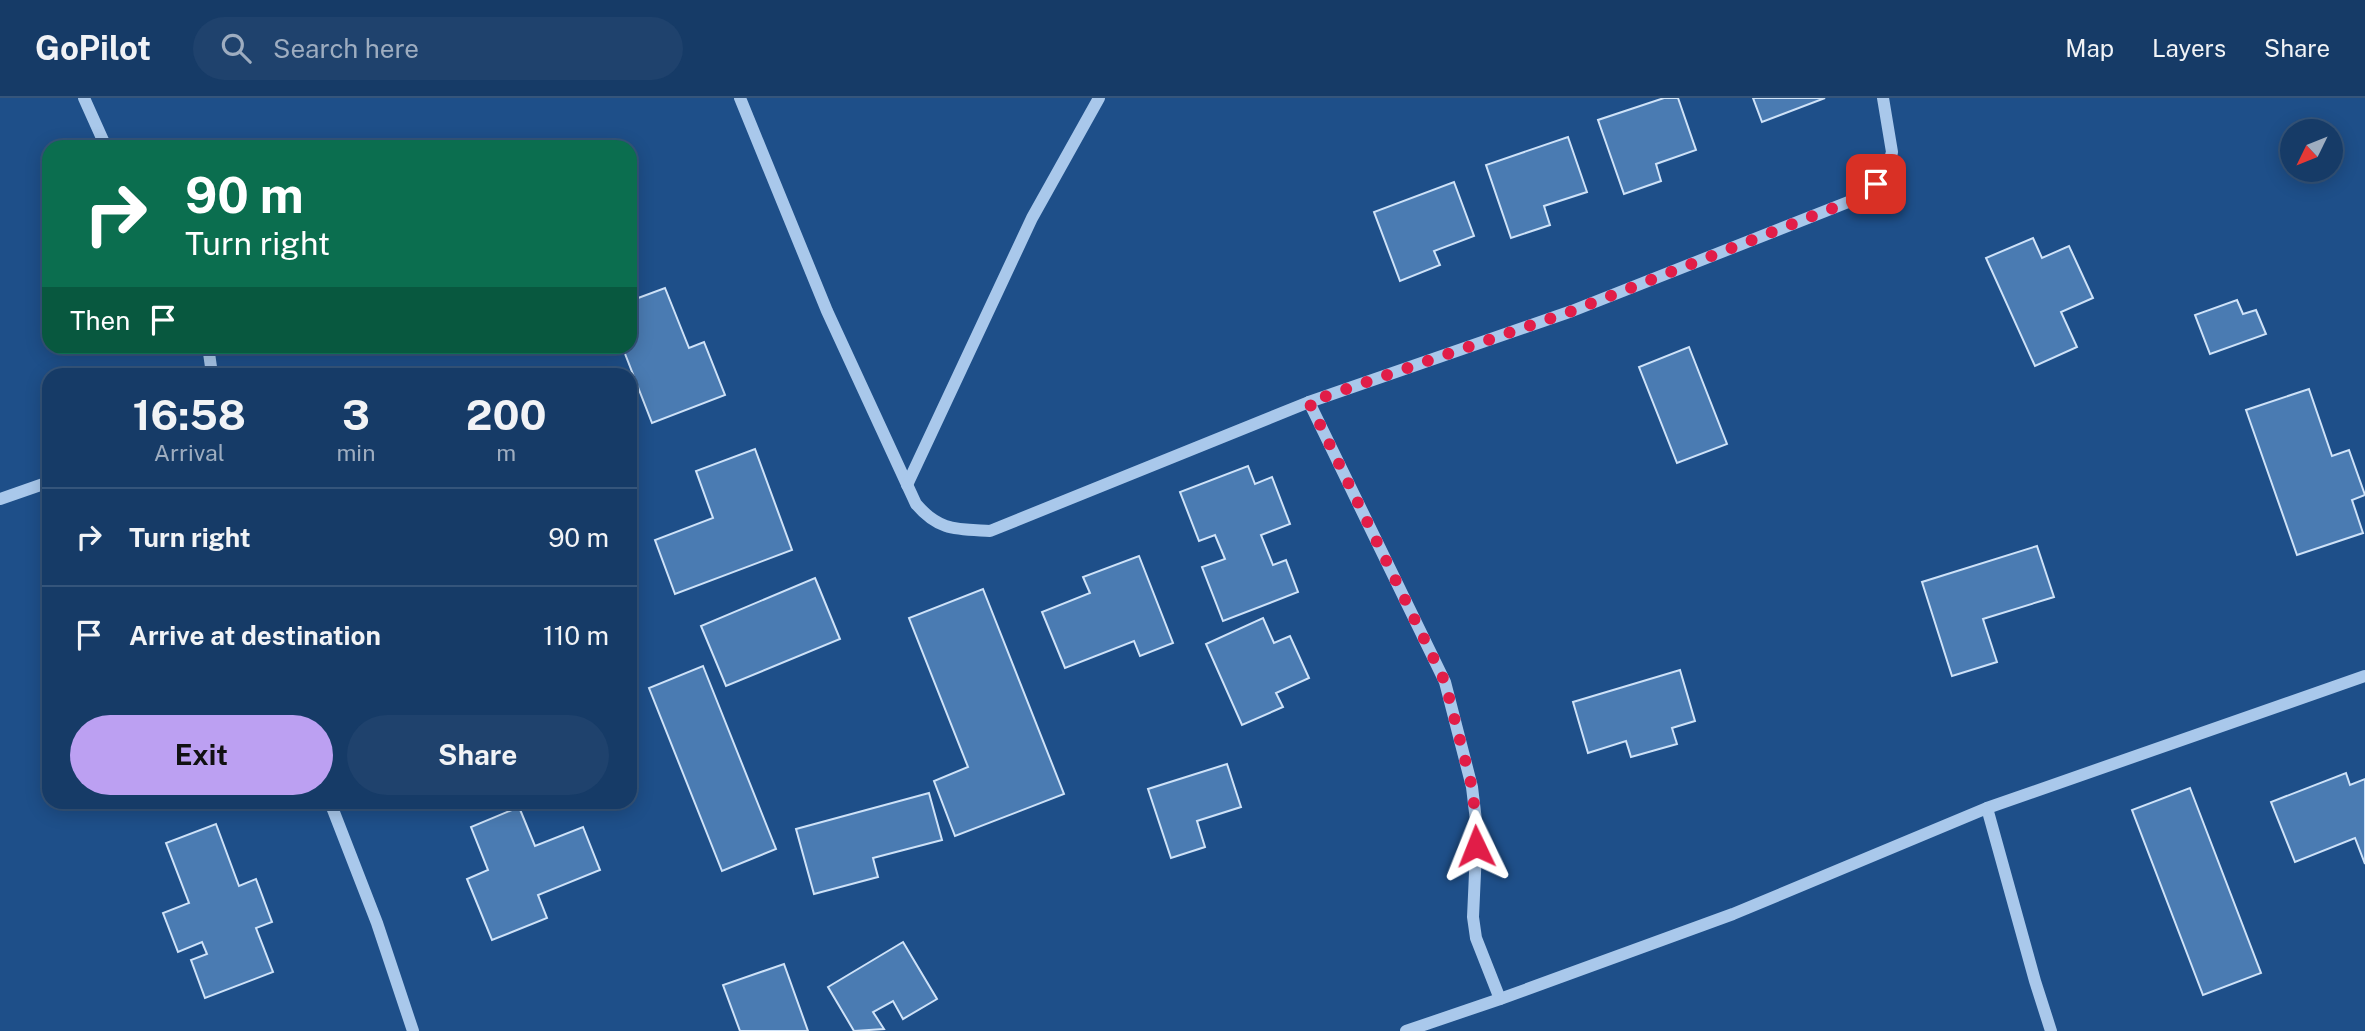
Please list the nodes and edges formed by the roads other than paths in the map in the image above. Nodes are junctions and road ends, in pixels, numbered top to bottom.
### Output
1 (84, 98) edge
2 (740, 98) edge
3 (1099, 98) edge
4 (1883, 98) edge
5 (103, 140) edge
6 (1309, 402) junction
7 (42, 484) edge
8 (907, 485) junction
9 (0, 499) edge
10 (2365, 676) edge
11 (1987, 808) junction
12 (333, 809) edge
13 (1500, 999) junction
14 (413, 1031) edge
15 (1406, 1031) edge
16 (2051, 1031) edge

1 - 5 street
2 - 8 street
3 - 8 street
4 - 6 street
6 - 8 street
6 - 13 street
7 - 9 street
10 - 11 street
11 - 13 street
11 - 16 street
12 - 14 street
13 - 15 street

